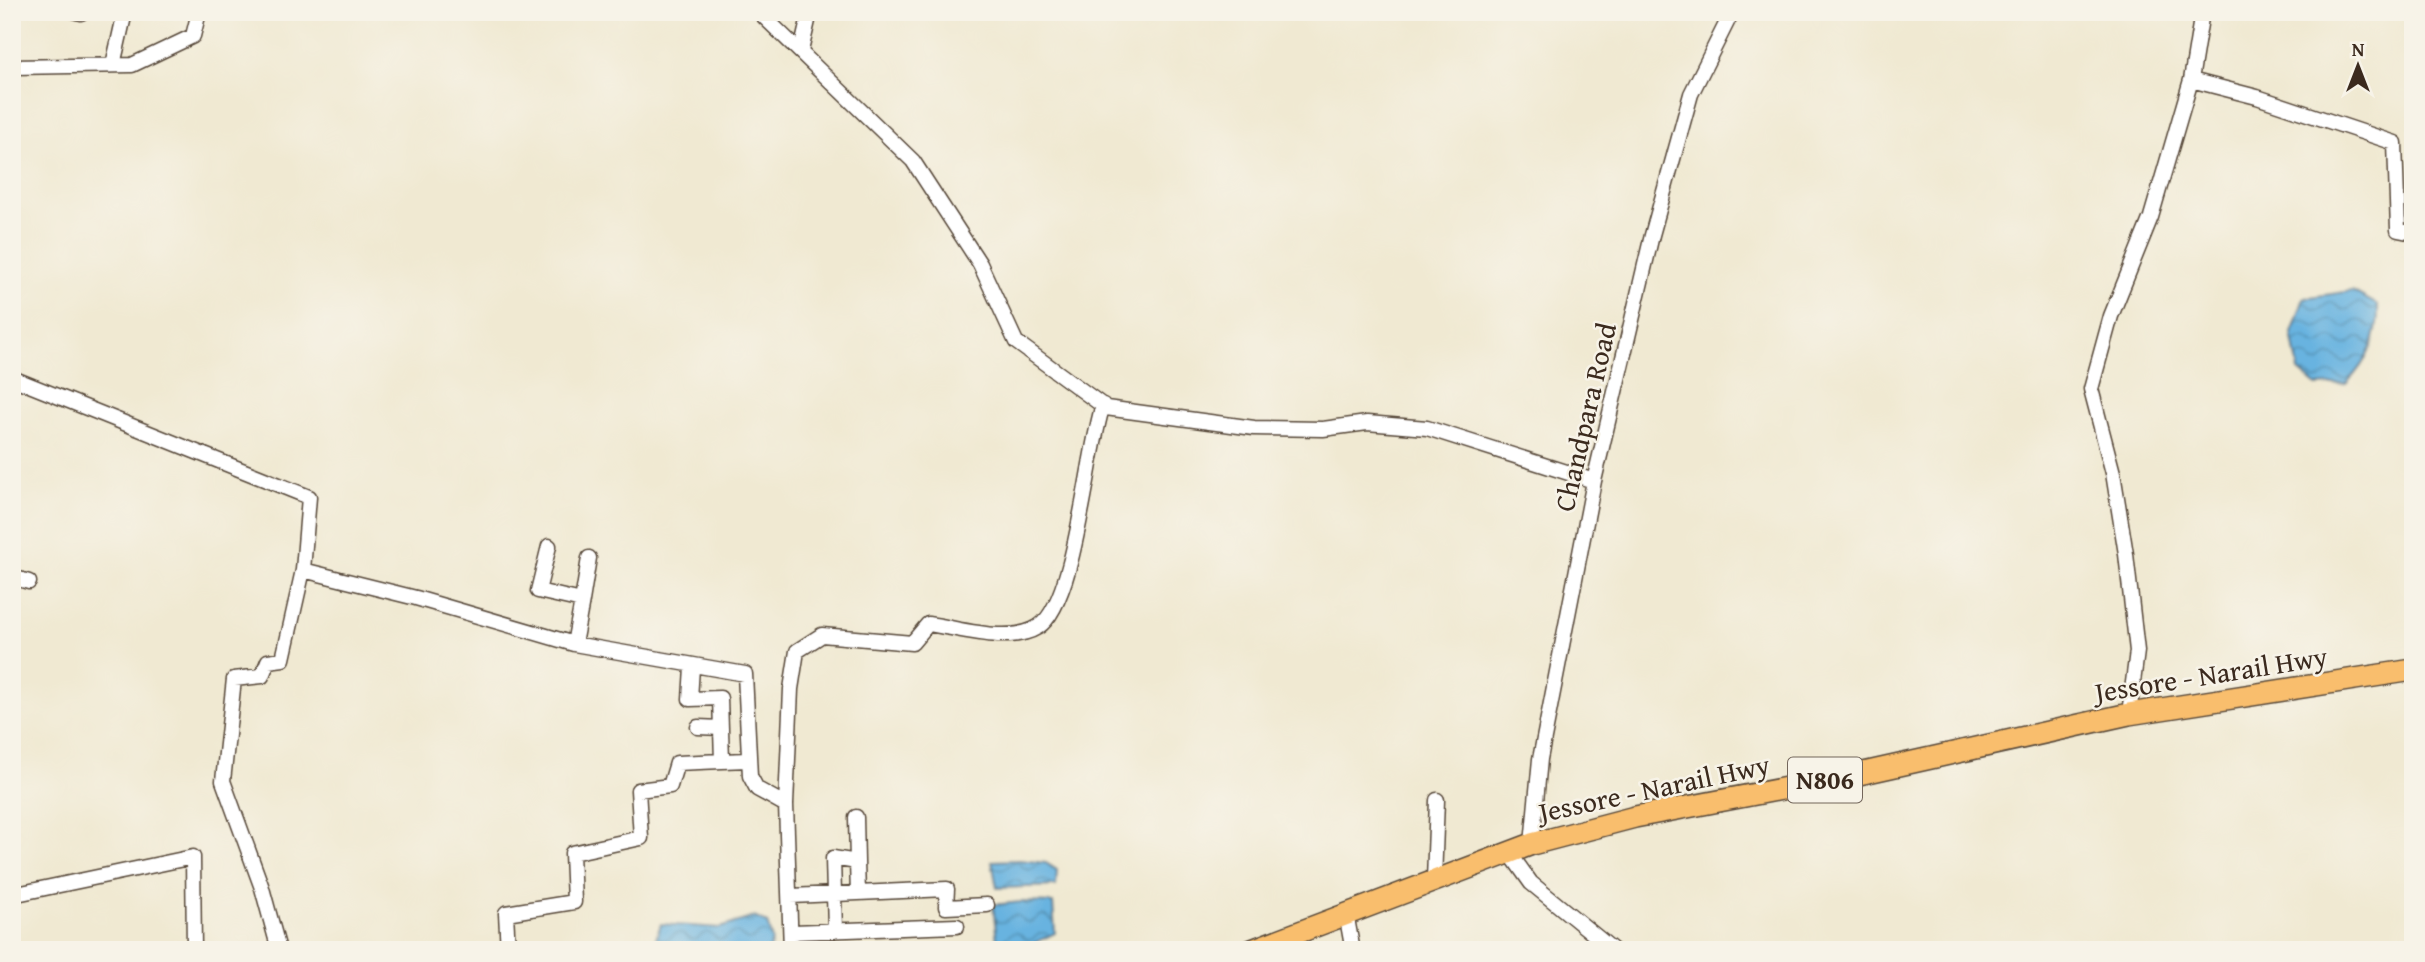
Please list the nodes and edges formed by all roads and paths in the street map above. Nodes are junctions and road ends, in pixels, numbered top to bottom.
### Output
1 (125, 12) edge
2 (199, 12) edge
3 (759, 12) edge
4 (810, 12) edge
5 (1732, 12) edge
6 (2202, 12) edge
7 (801, 51) junction
8 (113, 65) junction
9 (12, 67) edge
10 (2191, 80) junction
11 (2413, 233) edge
12 (12, 378) edge
13 (1103, 405) junction
14 (1594, 481) junction
15 (549, 546) dead end
16 (589, 558) dead end
17 (303, 570) junction
18 (12, 577) edge
19 (29, 582) dead end
20 (582, 601) junction
21 (574, 644) junction
22 (692, 667) dead end
23 (2413, 670) edge
24 (2129, 714) junction
25 (698, 727) dead end
26 (721, 728) junction
27 (748, 760) dead end
28 (722, 761) junction
29 (1437, 800) dead end
30 (786, 806) junction
31 (856, 817) dead end
32 (1532, 844) junction
33 (1509, 852) junction
34 (857, 862) junction
35 (1434, 880) junction
36 (858, 893) junction
37 (834, 894) junction
38 (12, 895) edge
39 (791, 896) junction
40 (987, 905) dead end
41 (1346, 913) junction
42 (957, 926) dead end
43 (835, 931) junction
44 (793, 932) junction
45 (1352, 946) dead end
46 (194, 950) edge
47 (279, 950) edge
48 (508, 950) edge
49 (792, 950) edge
50 (1252, 950) edge
51 (1613, 950) edge

1 - 8 street
2 - 8 street
3 - 7 street
4 - 7 street
5 - 14 street, Chandpara Road
6 - 10 street
7 - 13 street
8 - 9 street
10 - 11 street
10 - 24 street
12 - 17 street
13 - 14 street
13 - 30 street
14 - 32 street, Chandpara Road
15 - 20 street
16 - 20 street
17 - 21 street
17 - 47 street
18 - 19 street
20 - 21 street
21 - 30 street
22 - 26 street
23 - 24 highway, Jessore - Narail Hwy / N806
24 - 32 highway, Jessore - Narail Hwy / N806
25 - 26 street
26 - 28 street
27 - 28 street
28 - 48 street
29 - 35 street
30 - 39 street
31 - 34 street
32 - 33 highway, Jessore - Narail Hwy / N806
33 - 35 highway, Jessore - Narail Hwy / N806
33 - 51 street
34 - 36 street
34 - 37 street
35 - 41 highway, Jessore - Narail Hwy / N806
36 - 37 street
36 - 40 street
37 - 39 street
37 - 43 street
38 - 46 street
39 - 44 street
41 - 45 street
41 - 50 highway, Jessore - Narail Hwy / N806
42 - 43 street
43 - 44 street
44 - 49 street

